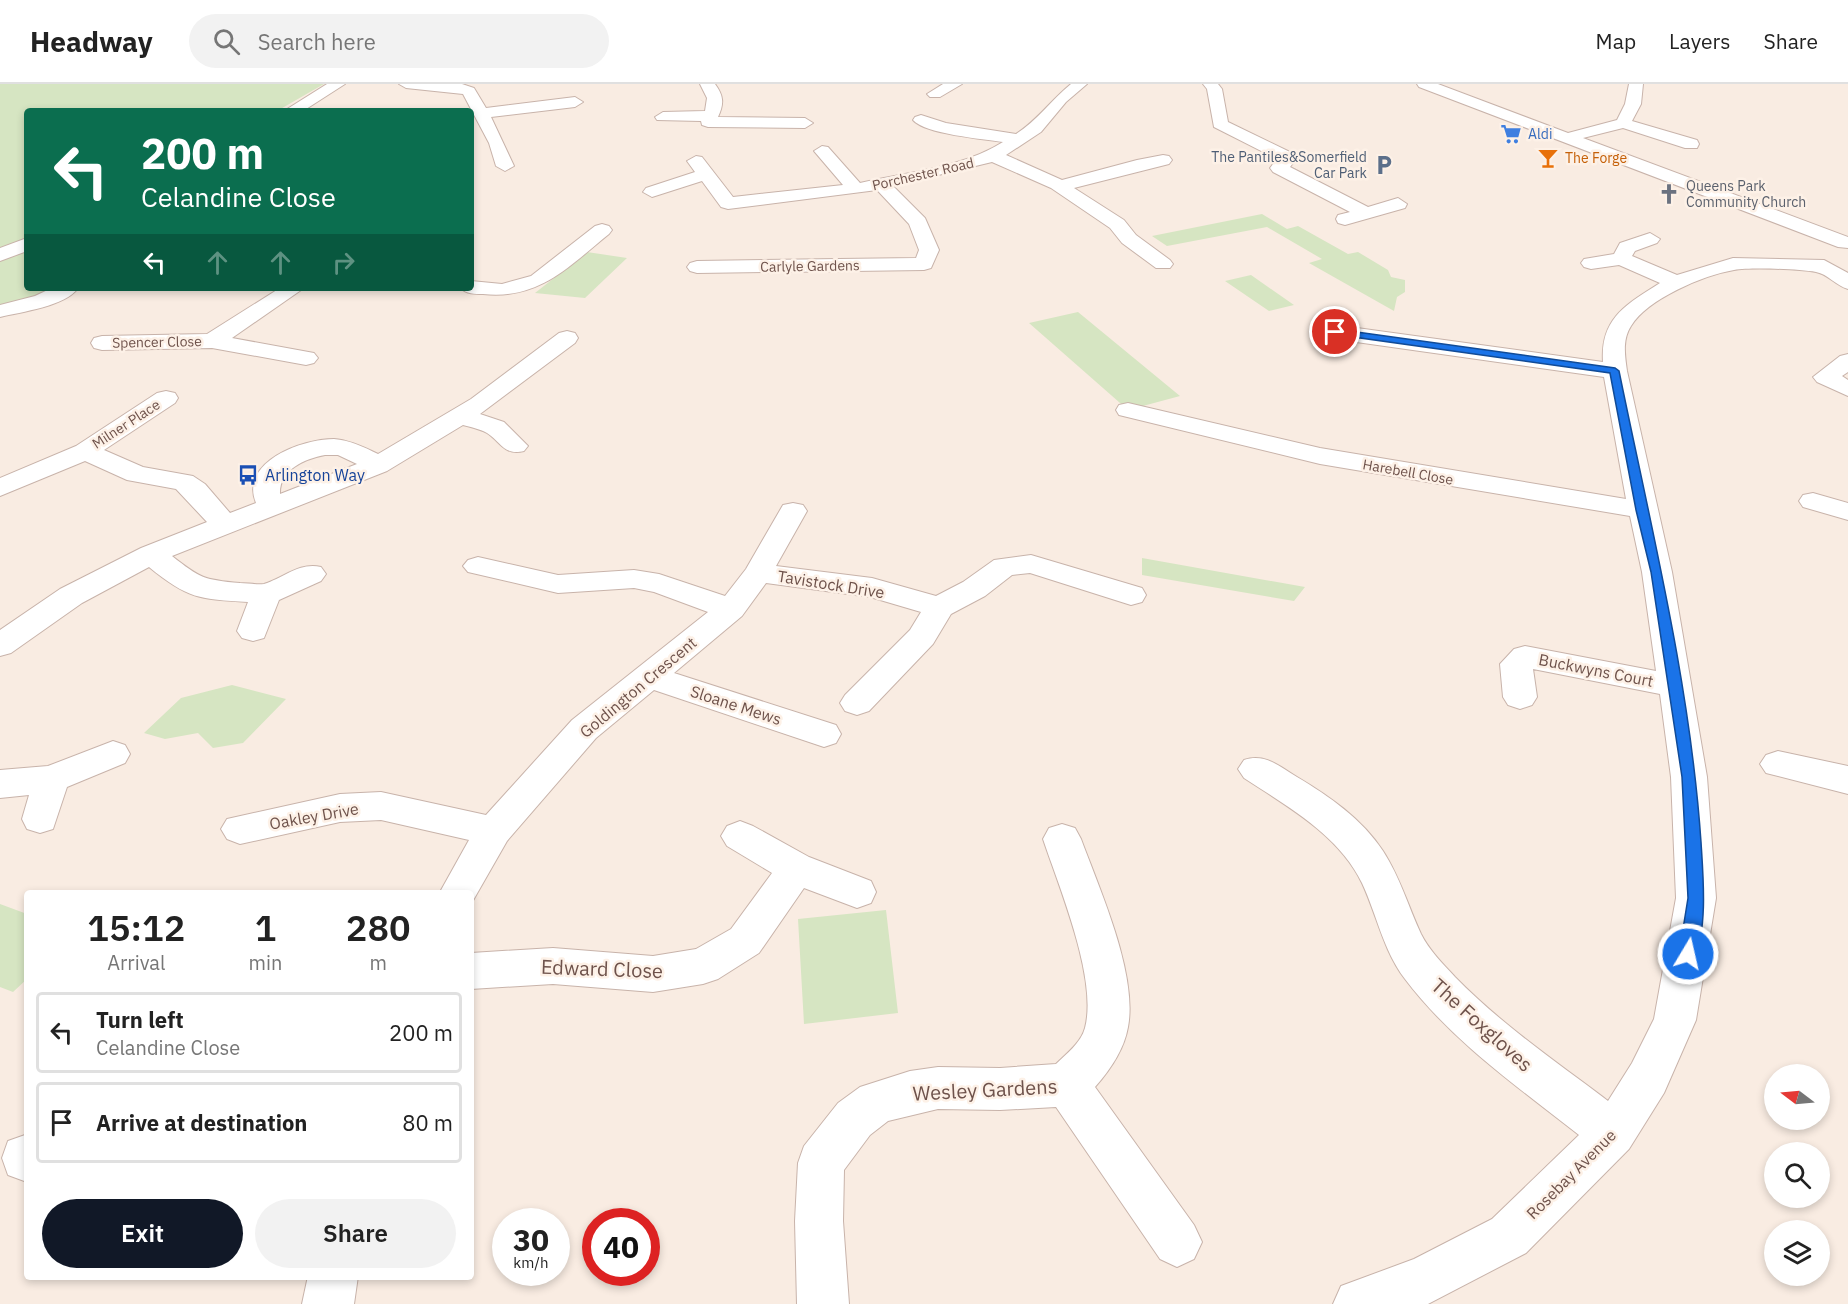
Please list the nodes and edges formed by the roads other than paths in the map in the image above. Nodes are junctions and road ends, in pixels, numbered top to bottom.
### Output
1 (338, 84) edge
2 (406, 84) edge
3 (707, 84) edge
4 (955, 84) edge
5 (1080, 84) edge
6 (1210, 84) edge
7 (1424, 84) edge
8 (1636, 84) edge
9 (460, 86) edge
10 (935, 94) dead end
11 (575, 102) dead end
12 (297, 108) edge
13 (480, 114) junction
14 (711, 116) junction
15 (663, 117) dead end
16 (921, 120) dead end
17 (805, 123) dead end
18 (1623, 123) junction
19 (1566, 138) junction
20 (1020, 140) junction
21 (1691, 144) dead end
22 (822, 152) dead end
23 (993, 156) junction
24 (1163, 160) dead end
25 (505, 166) dead end
26 (881, 184) junction
27 (1059, 186) junction
28 (856, 189) junction
29 (652, 192) dead end
30 (1398, 204) dead end
31 (1364, 212) junction
32 (1339, 220) dead end
33 (602, 230) dead end
34 (1650, 239) dead end
35 (24, 245) edge
36 (0, 255) edge
37 (1841, 258) edge
38 (1621, 259) junction
39 (1591, 262) dead end
40 (1163, 264) dead end
41 (697, 267) dead end
42 (1676, 282) junction
43 (474, 286) edge
44 (62, 291) edge
45 (289, 291) edge
46 (0, 311) edge
47 (1335, 332) dead end
48 (567, 338) dead end
49 (212, 341) junction
50 (102, 343) dead end
51 (306, 358) dead end
52 (1848, 361) edge
53 (1615, 371) junction
54 (1848, 389) edge
55 (166, 398) dead end
56 (1128, 410) dead end
57 (461, 416) junction
58 (515, 446) dead end
59 (85, 451) junction
60 (378, 465) junction
61 (0, 488) edge
62 (1812, 501) dead end
63 (271, 506) junction
64 (1642, 510) junction
65 (793, 511) dead end
66 (1848, 512) edge
67 (224, 524) junction
68 (151, 554) junction
69 (477, 566) dead end
70 (758, 573) junction
71 (311, 574) dead end
72 (266, 594) junction
73 (1131, 595) dead end
74 (939, 607) junction
75 (731, 609) junction
76 (253, 631) dead end
77 (0, 645) edge
78 (648, 676) junction
79 (1675, 686) junction
80 (1520, 697) dead end
81 (857, 703) dead end
82 (824, 734) dead end
83 (113, 754) dead end
84 (1778, 764) dead end
85 (1256, 769) dead end
86 (51, 779) junction
87 (1848, 780) edge
88 (0, 783) edge
89 (40, 819) dead end
90 (240, 829) dead end
91 (494, 831) junction
92 (740, 836) dead end
93 (1062, 839) dead end
94 (796, 868) junction
95 (460, 890) edge
96 (857, 892) dead end
97 (474, 971) edge
98 (1067, 1085) junction
99 (1613, 1133) junction
100 (1177, 1242) dead end
101 (332, 1280) edge
102 (328, 1304) edge
103 (823, 1304) edge
104 (1359, 1304) edge

1 - 12 street
2 - 9 street
3 - 14 street
4 - 10 street
5 - 20 street, Porchester Road
6 - 31 street
7 - 19 street
8 - 18 street
9 - 13 street
11 - 13 street
13 - 25 street
14 - 15 street
14 - 17 street
16 - 20 street, Porchester Road
18 - 19 street
18 - 21 street
19 - 37 street
20 - 23 street, Porchester Road
22 - 28 street, Porchester Road
23 - 26 street, Porchester Road
23 - 27 street
24 - 27 street
26 - 28 street, Porchester Road
26 - 41 street, Carlyle Gardens
27 - 40 street
28 - 29 street, Porchester Road
30 - 31 street
31 - 32 street
33 - 43 street
34 - 38 street
35 - 36 street
37 - 42 street, Rosebay Avenue
38 - 39 street
38 - 42 street
42 - 53 street, Rosebay Avenue
44 - 46 street
45 - 49 street, Spencer Close
47 - 53 street
48 - 57 street
49 - 50 street, Spencer Close
49 - 51 street, Spencer Close
52 - 54 street
53 - 64 street, Rosebay Avenue
55 - 59 street, Milner Place
56 - 64 street, Harebell Close
57 - 58 street
57 - 60 street
59 - 61 street, Milner Place
59 - 67 street, Milner Place
60 - 63 street
60 - 63 street
62 - 66 street
63 - 67 street
64 - 79 street, Rosebay Avenue
65 - 70 street, Goldington Crescent
67 - 68 street
68 - 72 street
68 - 77 street
69 - 75 street
70 - 74 street, Tavistock Drive
70 - 75 street, Goldington Crescent
71 - 72 street
72 - 76 street
73 - 74 street
74 - 81 street
75 - 78 street, Goldington Crescent
78 - 82 street, Sloane Mews
78 - 91 street, Goldington Crescent
79 - 80 street, Buckwyns Court
79 - 99 street, Rosebay Avenue
83 - 86 street
84 - 87 street
85 - 99 street, The Foxgloves
86 - 88 street
86 - 89 street
90 - 91 street, Oakley Drive
91 - 95 street, Goldington Crescent
92 - 94 street
93 - 98 street, Wesley Gardens
94 - 96 street
94 - 97 street, Edward Close
98 - 100 street, Wesley Gardens
98 - 103 street, Wesley Gardens
99 - 104 street, Rosebay Avenue
101 - 102 street

